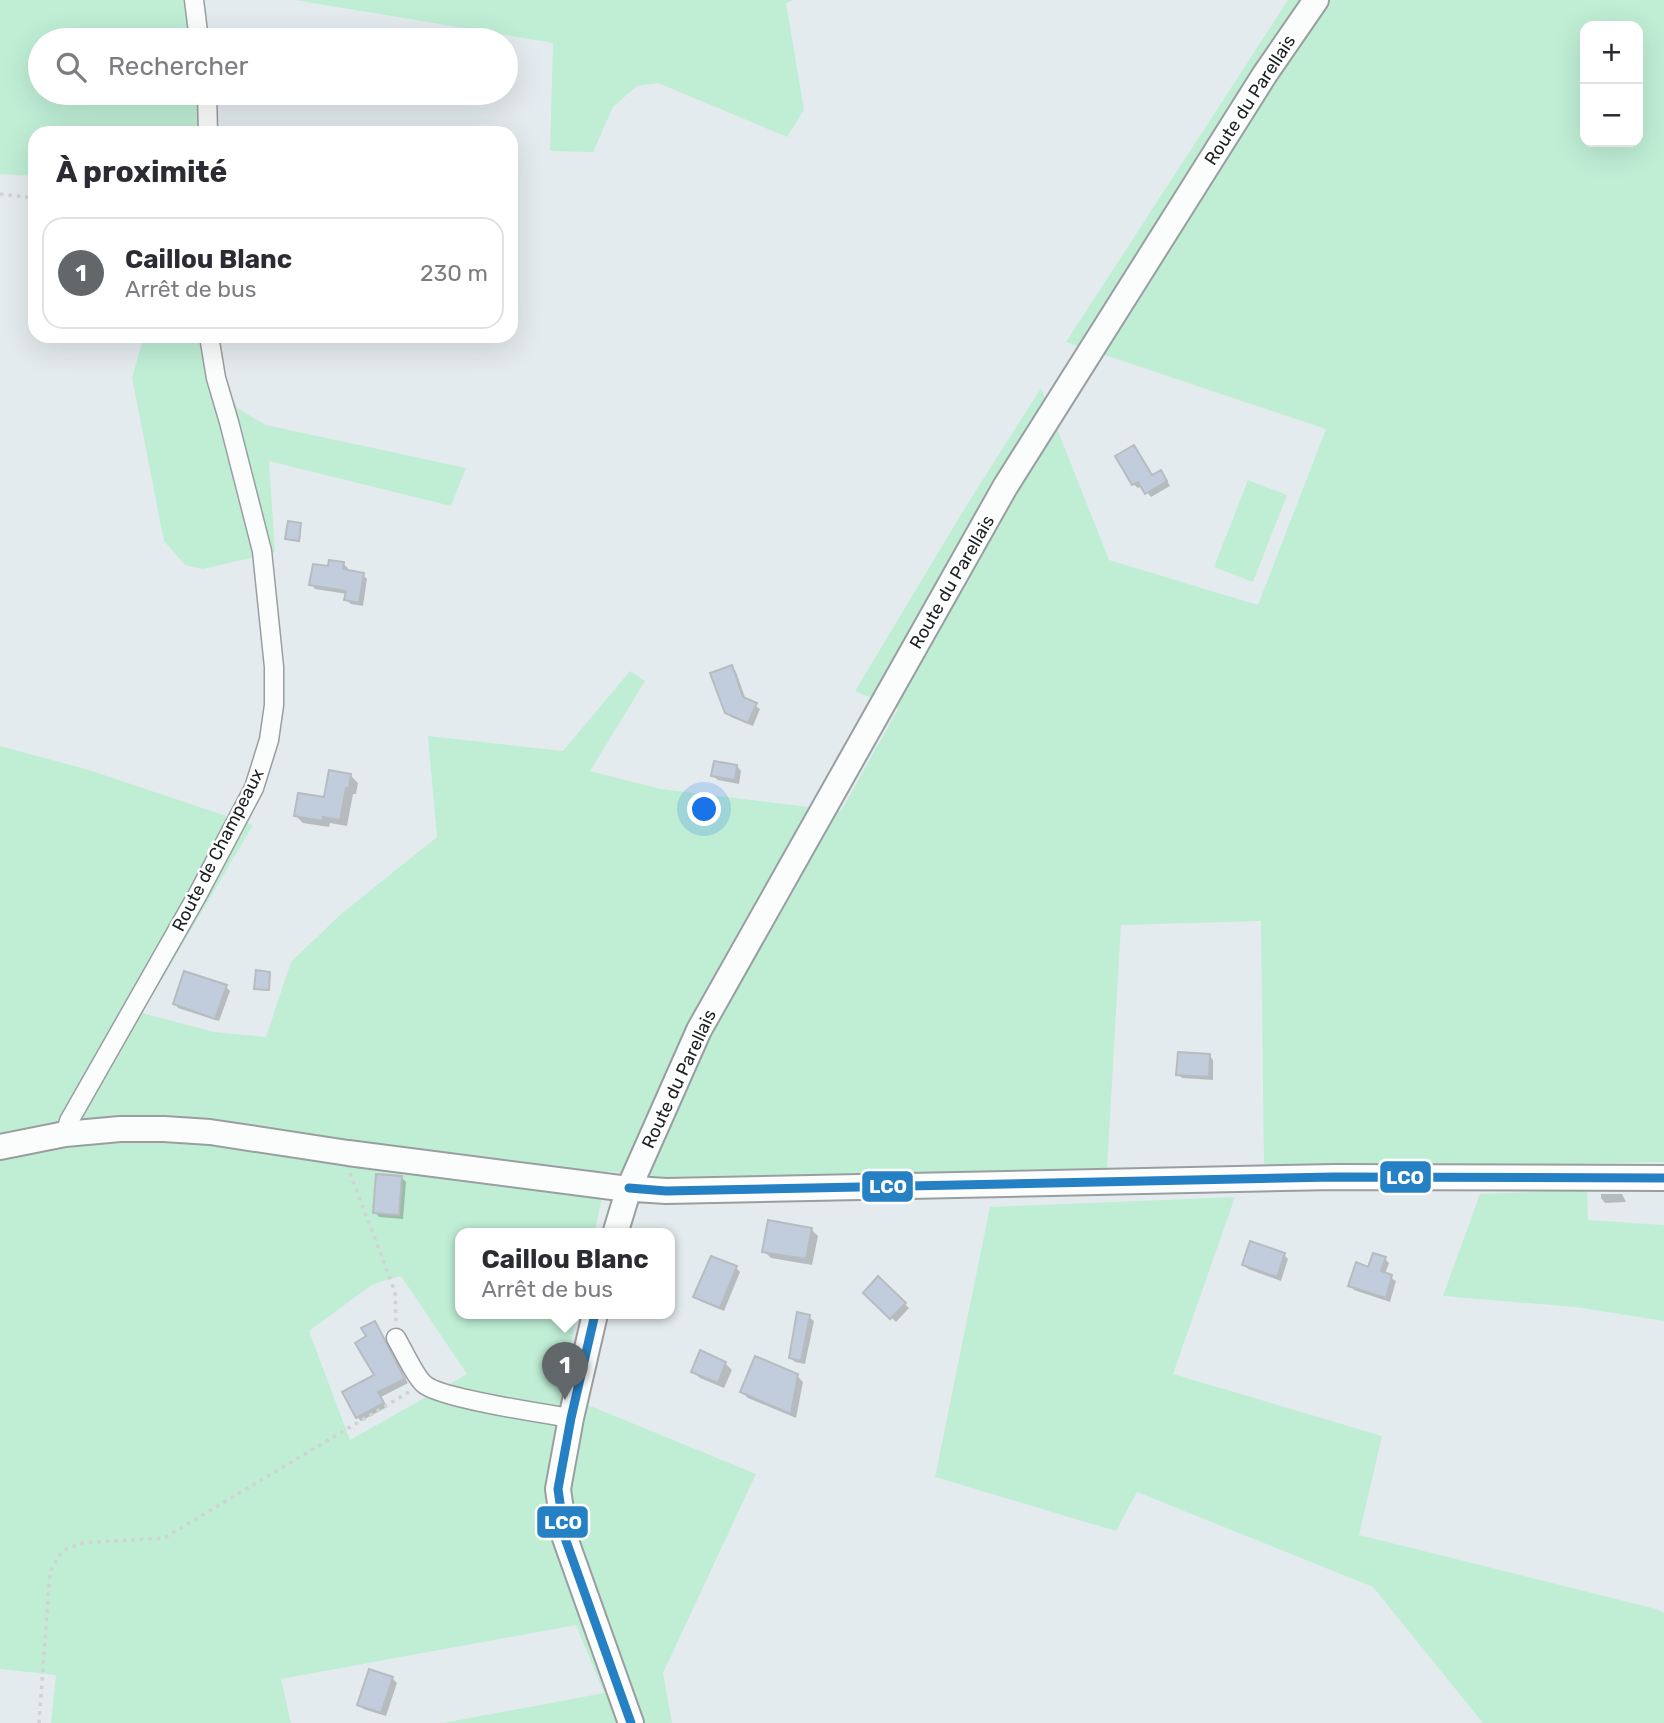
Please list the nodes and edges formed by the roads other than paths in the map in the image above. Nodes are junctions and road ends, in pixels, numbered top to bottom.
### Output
1 (194, 0) edge
2 (1316, 0) edge
3 (198, 28) edge
4 (207, 105) edge
5 (208, 126) edge
6 (210, 343) edge
7 (65, 1134) junction
8 (0, 1147) edge
9 (1664, 1178) edge
10 (629, 1188) junction
11 (617, 1228) edge
12 (594, 1319) edge
13 (396, 1338) road end
14 (571, 1418) junction
15 (631, 1723) edge

1 - 3 street
2 - 10 street, Route du Parellais
4 - 5 street
6 - 7 street, Route de Champeaux
7 - 8 street
7 - 10 street
9 - 10 street
10 - 11 street, Route du Parellais
12 - 14 street
13 - 14 street
14 - 15 street

